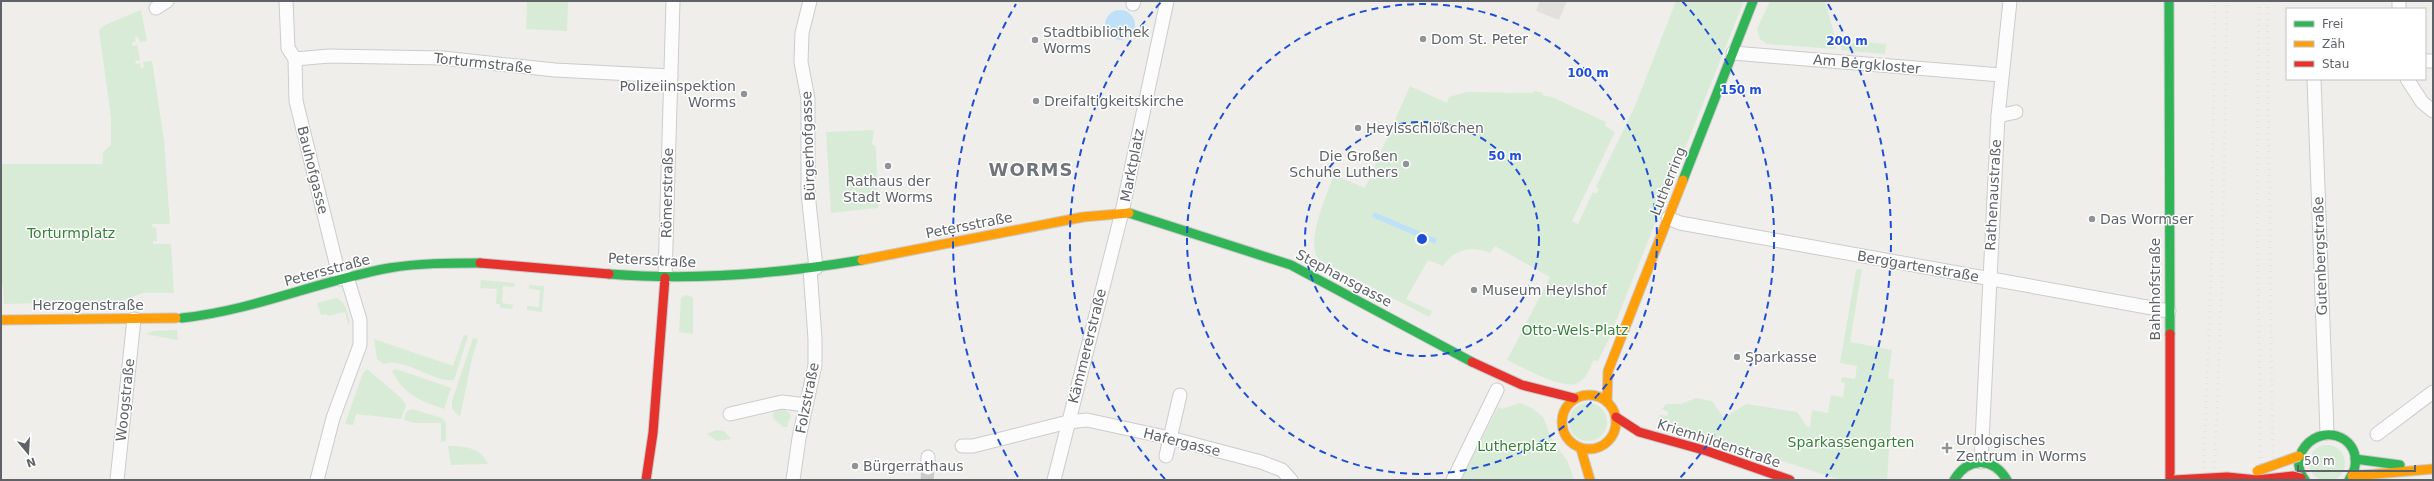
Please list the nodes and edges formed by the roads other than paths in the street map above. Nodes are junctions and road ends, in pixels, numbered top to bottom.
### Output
1 (286, 1) edge
2 (673, 1) edge
3 (810, 1) edge
4 (1167, 1) edge
5 (1753, 1) edge
6 (2010, 1) edge
7 (2168, 1) edge
8 (1733, 53) junction
9 (294, 59) junction
10 (2001, 75) junction
11 (671, 76) junction
12 (2314, 80) edge
13 (2408, 80) edge
14 (2433, 111) edge
15 (2016, 112) dead end
16 (1998, 116) junction
17 (1122, 212) junction
18 (1668, 218) junction
19 (813, 268) junction
20 (344, 278) junction
21 (665, 278) junction
22 (1989, 278) junction
23 (2170, 311) junction
24 (179, 318) joint
25 (134, 319) junction
26 (1, 320) edge
27 (1608, 371) junction
28 (1522, 385) junction
29 (1497, 390) dead end
30 (2433, 392) edge
31 (1586, 395) junction
32 (1180, 396) dead end
33 (1539, 398) dead end
34 (1574, 398) junction
35 (1607, 402) junction
36 (806, 405) junction
37 (730, 414) dead end
38 (1616, 418) junction
39 (1068, 422) junction
40 (1639, 432) junction
41 (2327, 433) junction
42 (2377, 434) dead end
43 (1613, 436) junction
44 (1170, 438) junction
45 (962, 446) dead end
46 (1599, 447) junction
47 (1581, 448) junction
48 (1166, 456) dead end
49 (2299, 456) junction
50 (2355, 459) junction
51 (1981, 462) junction
52 (2431, 469) edge
53 (1590, 477) edge
54 (2227, 477) junction
55 (2350, 478) edge
56 (2304, 479) edge
57 (117, 480) edge
58 (317, 480) edge
59 (646, 480) edge
60 (793, 480) edge
61 (1054, 480) edge
62 (1291, 480) edge
63 (1453, 480) edge
64 (1790, 480) edge
65 (1954, 480) edge
66 (2007, 480) edge
67 (2170, 480) edge
68 (2174, 480) edge

1 - 9 street, Bauhofgasse
2 - 11 street, Römerstraße
3 - 19 street, Bürgerhofgasse
4 - 17 street, Marktplatz
5 - 8 street, Lutherring
6 - 10 street, Rathenaustraße
7 - 23 street, Bahnhofstraße
8 - 10 street, Am Bergkloster
8 - 18 street, Lutherring
9 - 11 street, Torturmstraße
9 - 20 street, Bauhofgasse
10 - 16 street, Rathenaustraße
11 - 21 street, Römerstraße
12 - 41 street, Gutenbergstraße
13 - 14 street
15 - 16 street
16 - 22 street, Rathenaustraße
17 - 19 street, Petersstraße
17 - 28 street, Stephansgasse
17 - 39 street, Kämmererstraße
18 - 22 street, Berggartenstraße
18 - 27 street, Lutherring
19 - 21 street, Petersstraße
19 - 36 street, Folzstraße
20 - 21 street, Petersstraße
20 - 24 street, Petersstraße
20 - 58 street, Bauhofgasse
21 - 59 street, Römerstraße
22 - 23 street, Berggartenstraße
22 - 51 street, Rathenaustraße
23 - 67 street, Bahnhofstraße
24 - 25 street, Herzogenstraße
25 - 26 street, Herzogenstraße
25 - 57 street, Woogstraße
27 - 31 street, Lutherring
27 - 35 street, Lutherring
28 - 33 street, Stephansgasse
28 - 34 street, Stephansgasse
29 - 63 street
30 - 42 street
31 - 34 street
31 - 35 street
32 - 44 street
34 - 47 street
35 - 38 street
36 - 37 street
36 - 60 street, Folzstraße
38 - 40 street, Kriemhildenstraße
38 - 43 street
39 - 44 street, Hafergasse
39 - 45 street, Hafergasse
39 - 61 street, Kämmererstraße
40 - 43 street, Kriemhildenstraße
40 - 64 street, Kriemhildenstraße
41 - 49 street
41 - 50 street
43 - 46 street
44 - 48 street
44 - 62 street, Hafergasse
46 - 47 street
46 - 53 street
47 - 53 street
49 - 54 street, bridge
49 - 56 street
50 - 52 street
50 - 55 street
51 - 65 street
51 - 66 street
52 - 55 street
54 - 56 street, bridge
54 - 68 street, bridge

